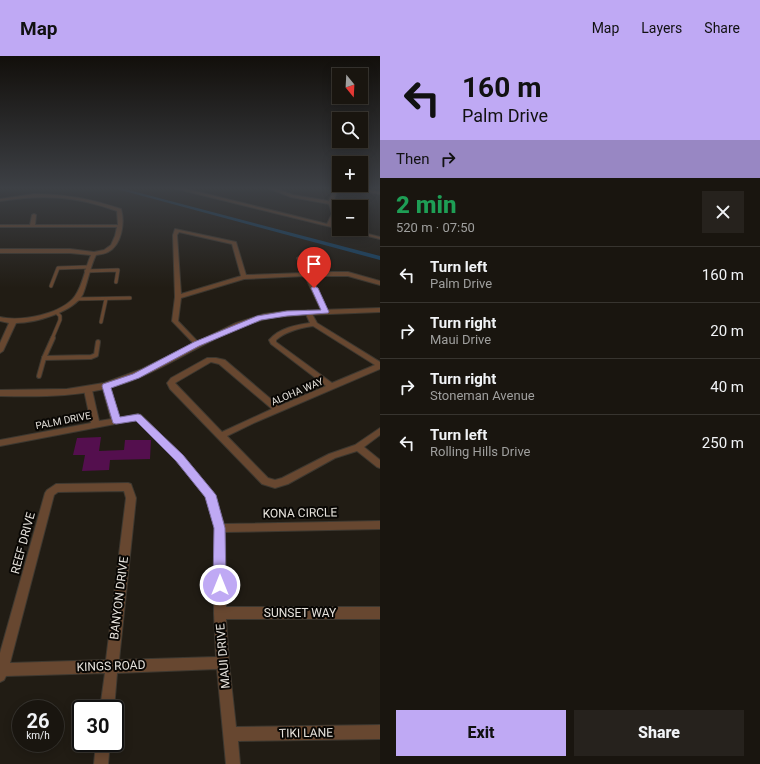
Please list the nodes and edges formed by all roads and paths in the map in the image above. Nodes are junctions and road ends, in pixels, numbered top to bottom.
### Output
1 (33, 221) edge
2 (121, 221) edge
3 (308, 221) edge
4 (330, 221) edge
5 (0, 226) edge
6 (32, 226) junction
7 (120, 226) junction
8 (328, 226) junction
9 (380, 238) edge
10 (0, 251) edge
11 (94, 254) junction
12 (300, 258) dead end
13 (119, 266) dead end
14 (87, 269) junction
15 (118, 270) junction
16 (308, 274) junction
17 (244, 277) junction
18 (116, 282) dead end
19 (380, 283) edge
20 (51, 286) dead end
21 (178, 297) junction
22 (130, 298) dead end
23 (75, 299) junction
24 (106, 299) junction
25 (380, 310) edge
26 (56, 312) junction
27 (308, 312) junction
28 (325, 312) junction
29 (0, 319) edge
30 (13, 322) junction
31 (102, 322) dead end
32 (314, 324) junction
33 (98, 342) dead end
34 (197, 344) junction
35 (0, 351) edge
36 (44, 358) junction
37 (380, 366) edge
38 (39, 376) dead end
39 (106, 386) junction
40 (332, 387) junction
41 (88, 390) junction
42 (0, 393) edge
43 (279, 410) junction
44 (116, 421) junction
45 (96, 425) junction
46 (151, 428) joint
47 (380, 431) edge
48 (222, 436) junction
49 (0, 442) edge
50 (358, 447) junction
51 (380, 465) edge
52 (128, 487) joint
53 (380, 525) edge
54 (220, 528) junction
55 (220, 613) junction
56 (380, 613) edge
57 (223, 663) junction
58 (112, 666) junction
59 (0, 672) edge
60 (108, 700) edge
61 (380, 732) edge
62 (231, 734) junction
63 (102, 752) edge
64 (101, 764) edge
65 (234, 764) edge

1 - 6 street
2 - 7 street
3 - 8 street
4 - 8 street
5 - 6 street
6 - 7 street
7 - 11 street
8 - 9 street
10 - 11 street
11 - 14 street
12 - 16 street
13 - 15 lane
14 - 15 lane
14 - 20 lane
14 - 23 street
15 - 18 lane
16 - 17 street
16 - 19 street
16 - 28 street
17 - 21 street
17 - 21 street
21 - 34 street
22 - 24 lane
23 - 24 lane
23 - 26 street
24 - 31 lane
25 - 28 street
26 - 30 street
26 - 36 lane
27 - 28 street
27 - 32 street
27 - 34 street
29 - 30 street
30 - 35 street
32 - 37 street
32 - 40 street
33 - 36 lane
34 - 39 street
36 - 38 lane
37 - 40 street, ALOHA WAY
39 - 41 street
39 - 44 street
40 - 43 street, ALOHA WAY
41 - 42 street
41 - 45 street
43 - 48 street, ALOHA WAY
43 - 48 street
44 - 45 street, PALM DRIVE
44 - 46 street, PALM DRIVE
45 - 49 street, PALM DRIVE
46 - 54 street, MAUI DRIVE
47 - 50 street
48 - 50 street
50 - 51 street
52 - 58 street, BANYON DRIVE
52 - 59 street, REEF DRIVE
53 - 54 street, KONA CIRCLE
54 - 55 street, MAUI DRIVE
55 - 56 street, SUNSET WAY
55 - 57 street, MAUI DRIVE
57 - 58 street, KINGS ROAD
57 - 62 street, MAUI DRIVE
58 - 59 street, KINGS ROAD
58 - 60 street, BANYON DRIVE
61 - 62 street, TIKI LANE
62 - 65 street, MAUI DRIVE
63 - 64 street

